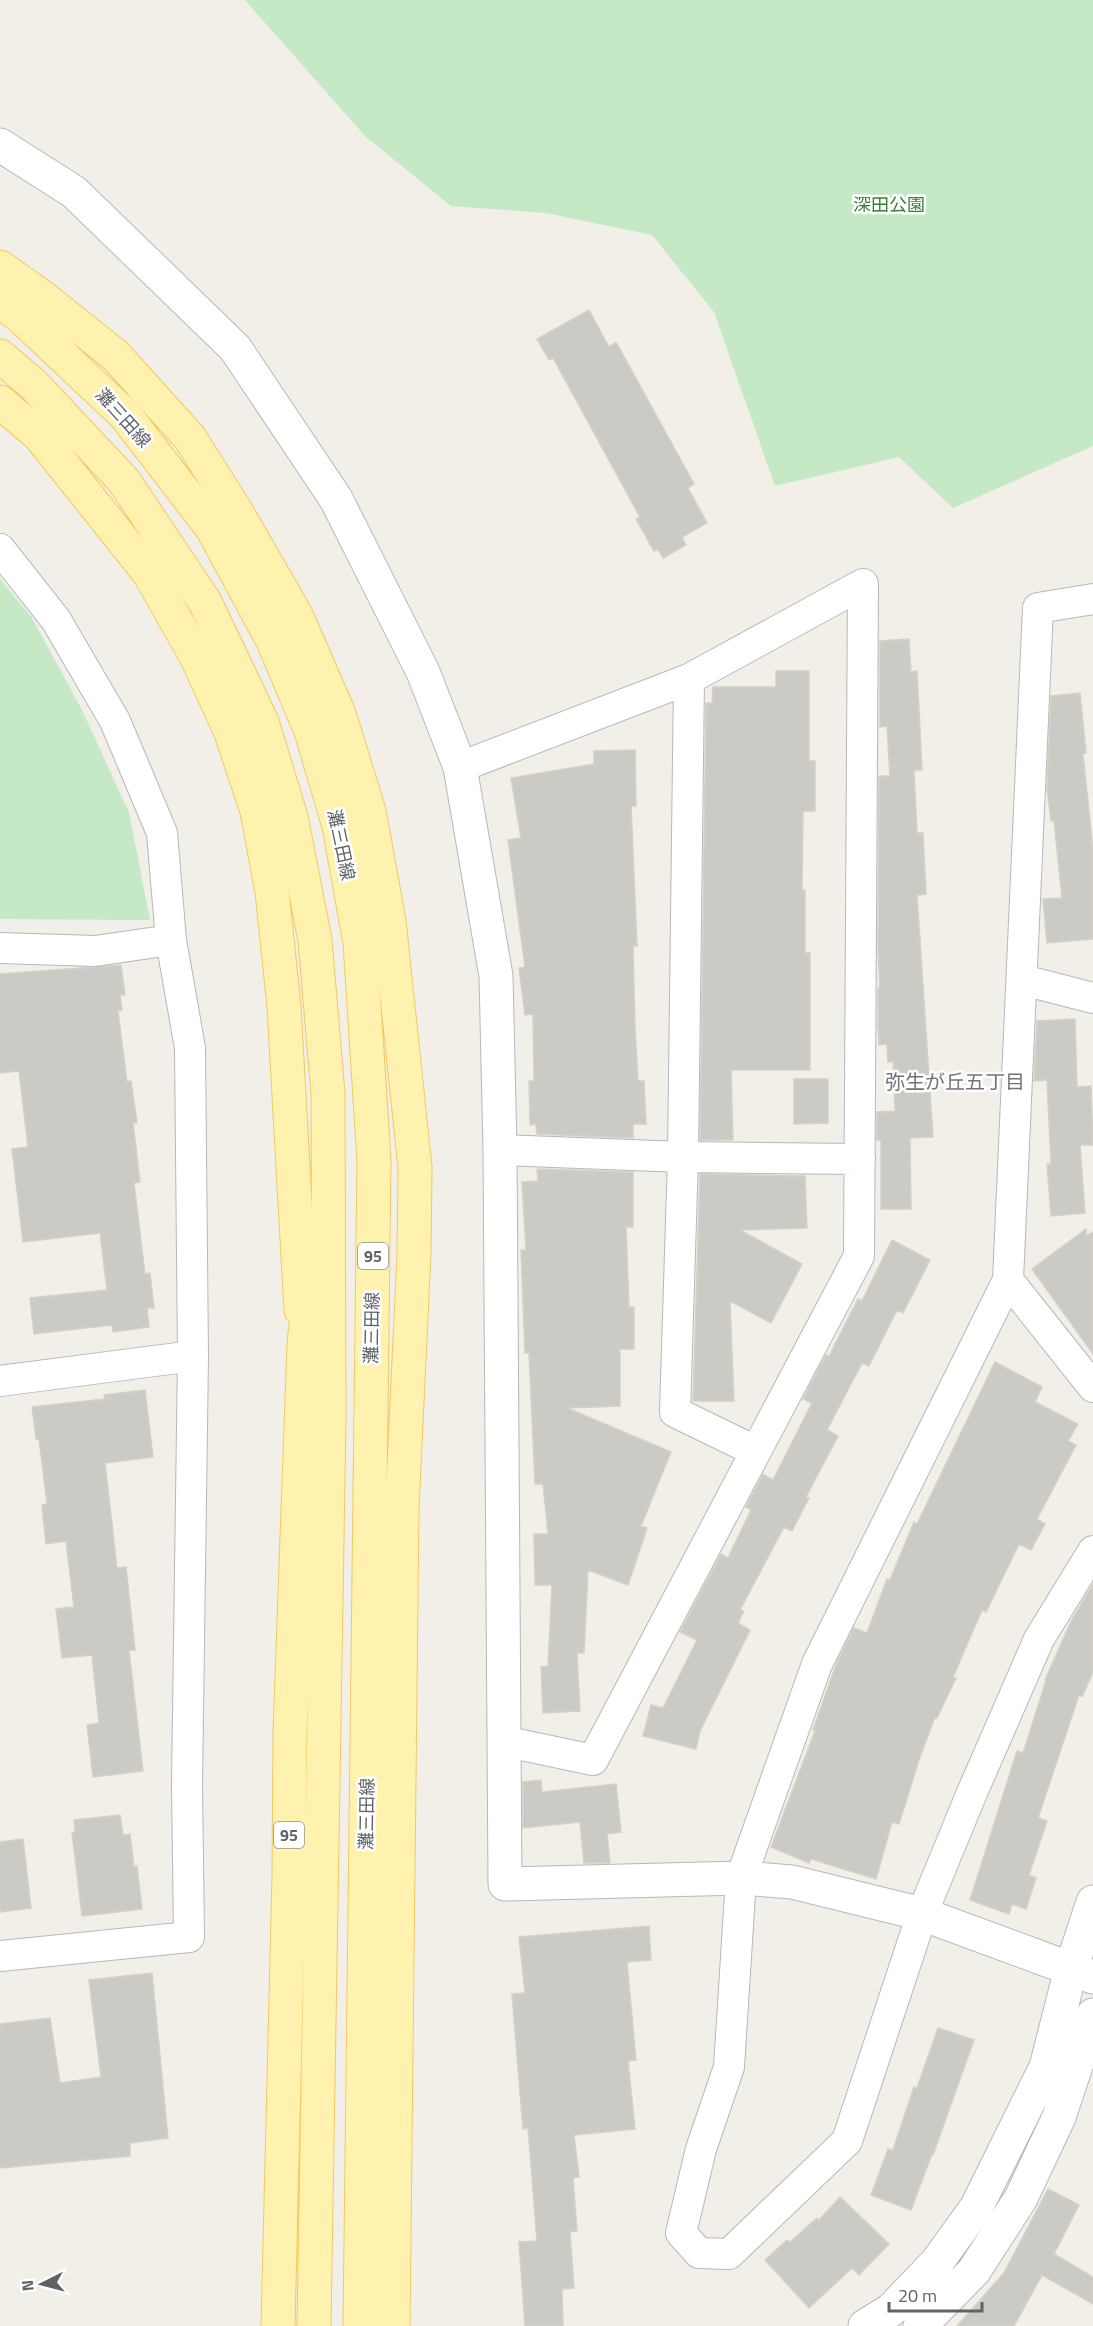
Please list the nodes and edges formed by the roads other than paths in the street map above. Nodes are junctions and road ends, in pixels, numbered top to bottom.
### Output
1 (0, 145) edge
2 (0, 267) edge
3 (0, 301) edge
4 (0, 356) edge
5 (0, 402) edge
6 (0, 549) edge
7 (1093, 599) edge
8 (689, 679) junction
9 (460, 767) junction
10 (171, 940) junction
11 (0, 948) edge
12 (1023, 980) junction
13 (1093, 998) edge
14 (328, 1094) junction
15 (500, 1150) junction
16 (683, 1157) junction
17 (860, 1159) junction
18 (374, 1160) junction
19 (1008, 1280) junction
20 (304, 1344) junction
21 (193, 1356) junction
22 (0, 1381) edge
23 (1093, 1387) edge
24 (755, 1451) junction
25 (402, 1508) junction
26 (1093, 1551) edge
27 (503, 1741) junction
28 (741, 1878) junction
29 (1093, 1902) edge
30 (922, 1914) junction
31 (0, 1956) edge
32 (1082, 1973) edge
33 (1093, 2015) edge
34 (278, 2326) edge
35 (314, 2326) edge
36 (360, 2326) edge
37 (393, 2326) edge
38 (865, 2326) edge
39 (920, 2326) edge

1 - 9 street
2 - 25 main road, 95
3 - 18 main road, 灘三田線 / 95
4 - 14 main road, 95
5 - 20 main road, 95
6 - 10 street
7 - 12 street
8 - 9 street
8 - 16 street
8 - 17 street
9 - 15 street
10 - 11 street
10 - 21 street
12 - 13 street
12 - 19 street
14 - 20 main road, 95
14 - 35 main road, 95
15 - 16 street
15 - 27 street
16 - 17 street
16 - 24 street
17 - 24 street
18 - 25 main road, 95
18 - 36 main road, 灘三田線 / 95
19 - 23 street
19 - 28 street
20 - 34 main road, 95
21 - 22 street
21 - 31 street
24 - 27 street
25 - 37 main road, 95
26 - 30 street
27 - 28 street
28 - 30 street
28 - 30 street
29 - 32 street
30 - 32 street
32 - 38 street
33 - 39 street

